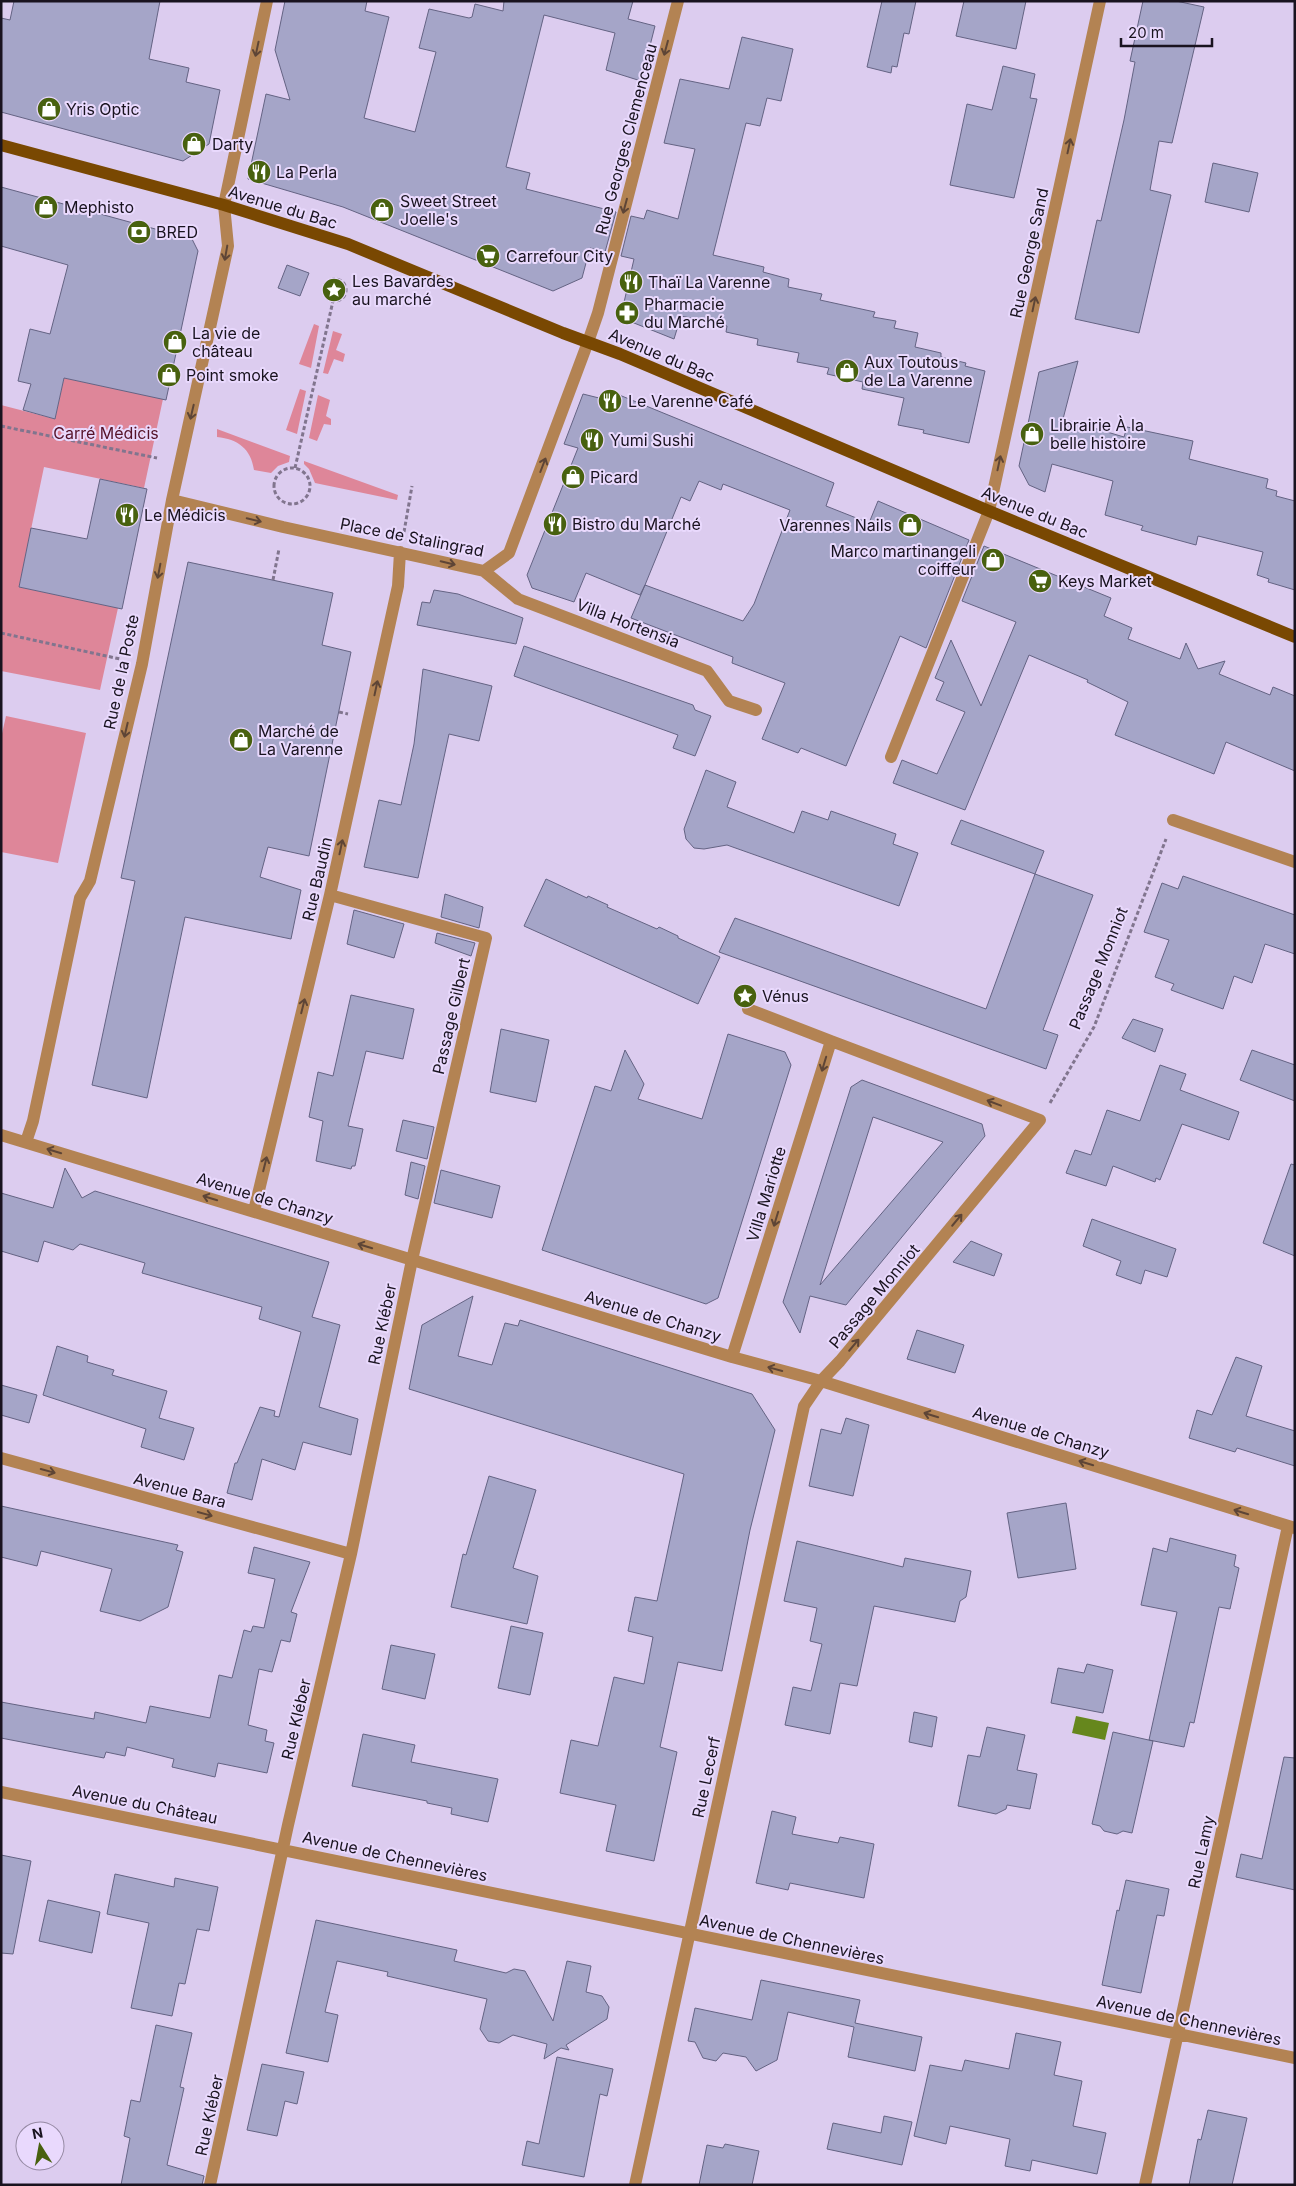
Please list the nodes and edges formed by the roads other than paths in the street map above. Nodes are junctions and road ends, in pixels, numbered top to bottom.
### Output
1 (267, 1) edge
2 (678, 1) edge
3 (1100, 1) edge
4 (1, 145) edge
5 (224, 205) junction
6 (588, 342) junction
7 (172, 500) junction
8 (989, 511) junction
9 (400, 552) junction
10 (484, 571) junction
11 (1295, 636) edge
12 (756, 710) dead end
13 (891, 757) dead end
14 (1173, 820) road end
15 (1295, 862) edge
16 (330, 895) junction
17 (748, 1010) dead end
18 (831, 1041) junction
19 (1, 1135) edge
20 (26, 1142) junction
21 (254, 1211) junction
22 (412, 1260) junction
23 (732, 1357) junction
24 (821, 1381) junction
25 (1, 1458) edge
26 (1291, 1527) edge
27 (351, 1554) junction
28 (1, 1792) edge
29 (283, 1849) junction
30 (689, 1934) junction
31 (1178, 2034) junction
32 (1295, 2058) edge
33 (210, 2185) edge
34 (635, 2185) edge
35 (1145, 2185) edge

1 -> 5 street, Rue de la Poste
2 -> 6 street, Rue Georges Clemenceau
8 -> 3 street, Rue George Sand
4 - 5 main road, Avenue du Bac
5 - 6 main road, Avenue du Bac
5 -> 7 street, Rue de la Poste
6 - 8 main road, Avenue du Bac
10 -> 6 street, Place de Stalingrad
7 -> 9 street, Place de Stalingrad
7 -> 20 street, Rue de la Poste
8 - 11 main road, Avenue du Bac
8 - 13 street, Rue George Sand
9 -> 10 street, Place de Stalingrad
16 -> 9 street, Rue Baudin
10 - 12 street, Villa Hortensia
14 - 15 street
21 -> 16 street, Rue Baudin
16 - 22 street, Passage Gilbert
17 - 18 street
18 -> 23 street, Villa Mariotte
24 -> 18 street, Passage Monniot
19 - 20 street, Avenue de Chanzy
21 -> 20 street, Avenue de Chanzy
22 -> 21 street, Avenue de Chanzy
22 - 23 street, Avenue de Chanzy
22 - 27 street, Rue Kléber
24 -> 23 street, Avenue de Chanzy
26 -> 24 street, Avenue de Chanzy
24 - 30 street, Rue Lecerf
25 -> 27 street, Avenue Bara
26 - 31 street, Rue Lamy
27 - 29 street, Rue Kléber
28 - 29 street, Avenue du Château
29 - 30 street, Avenue de Chennevières
29 - 33 street, Rue Kléber
30 - 31 street, Avenue de Chennevières
30 - 34 street, Rue Lecerf
31 - 32 street, Avenue de Chennevières
31 - 35 street, Rue Lamy

